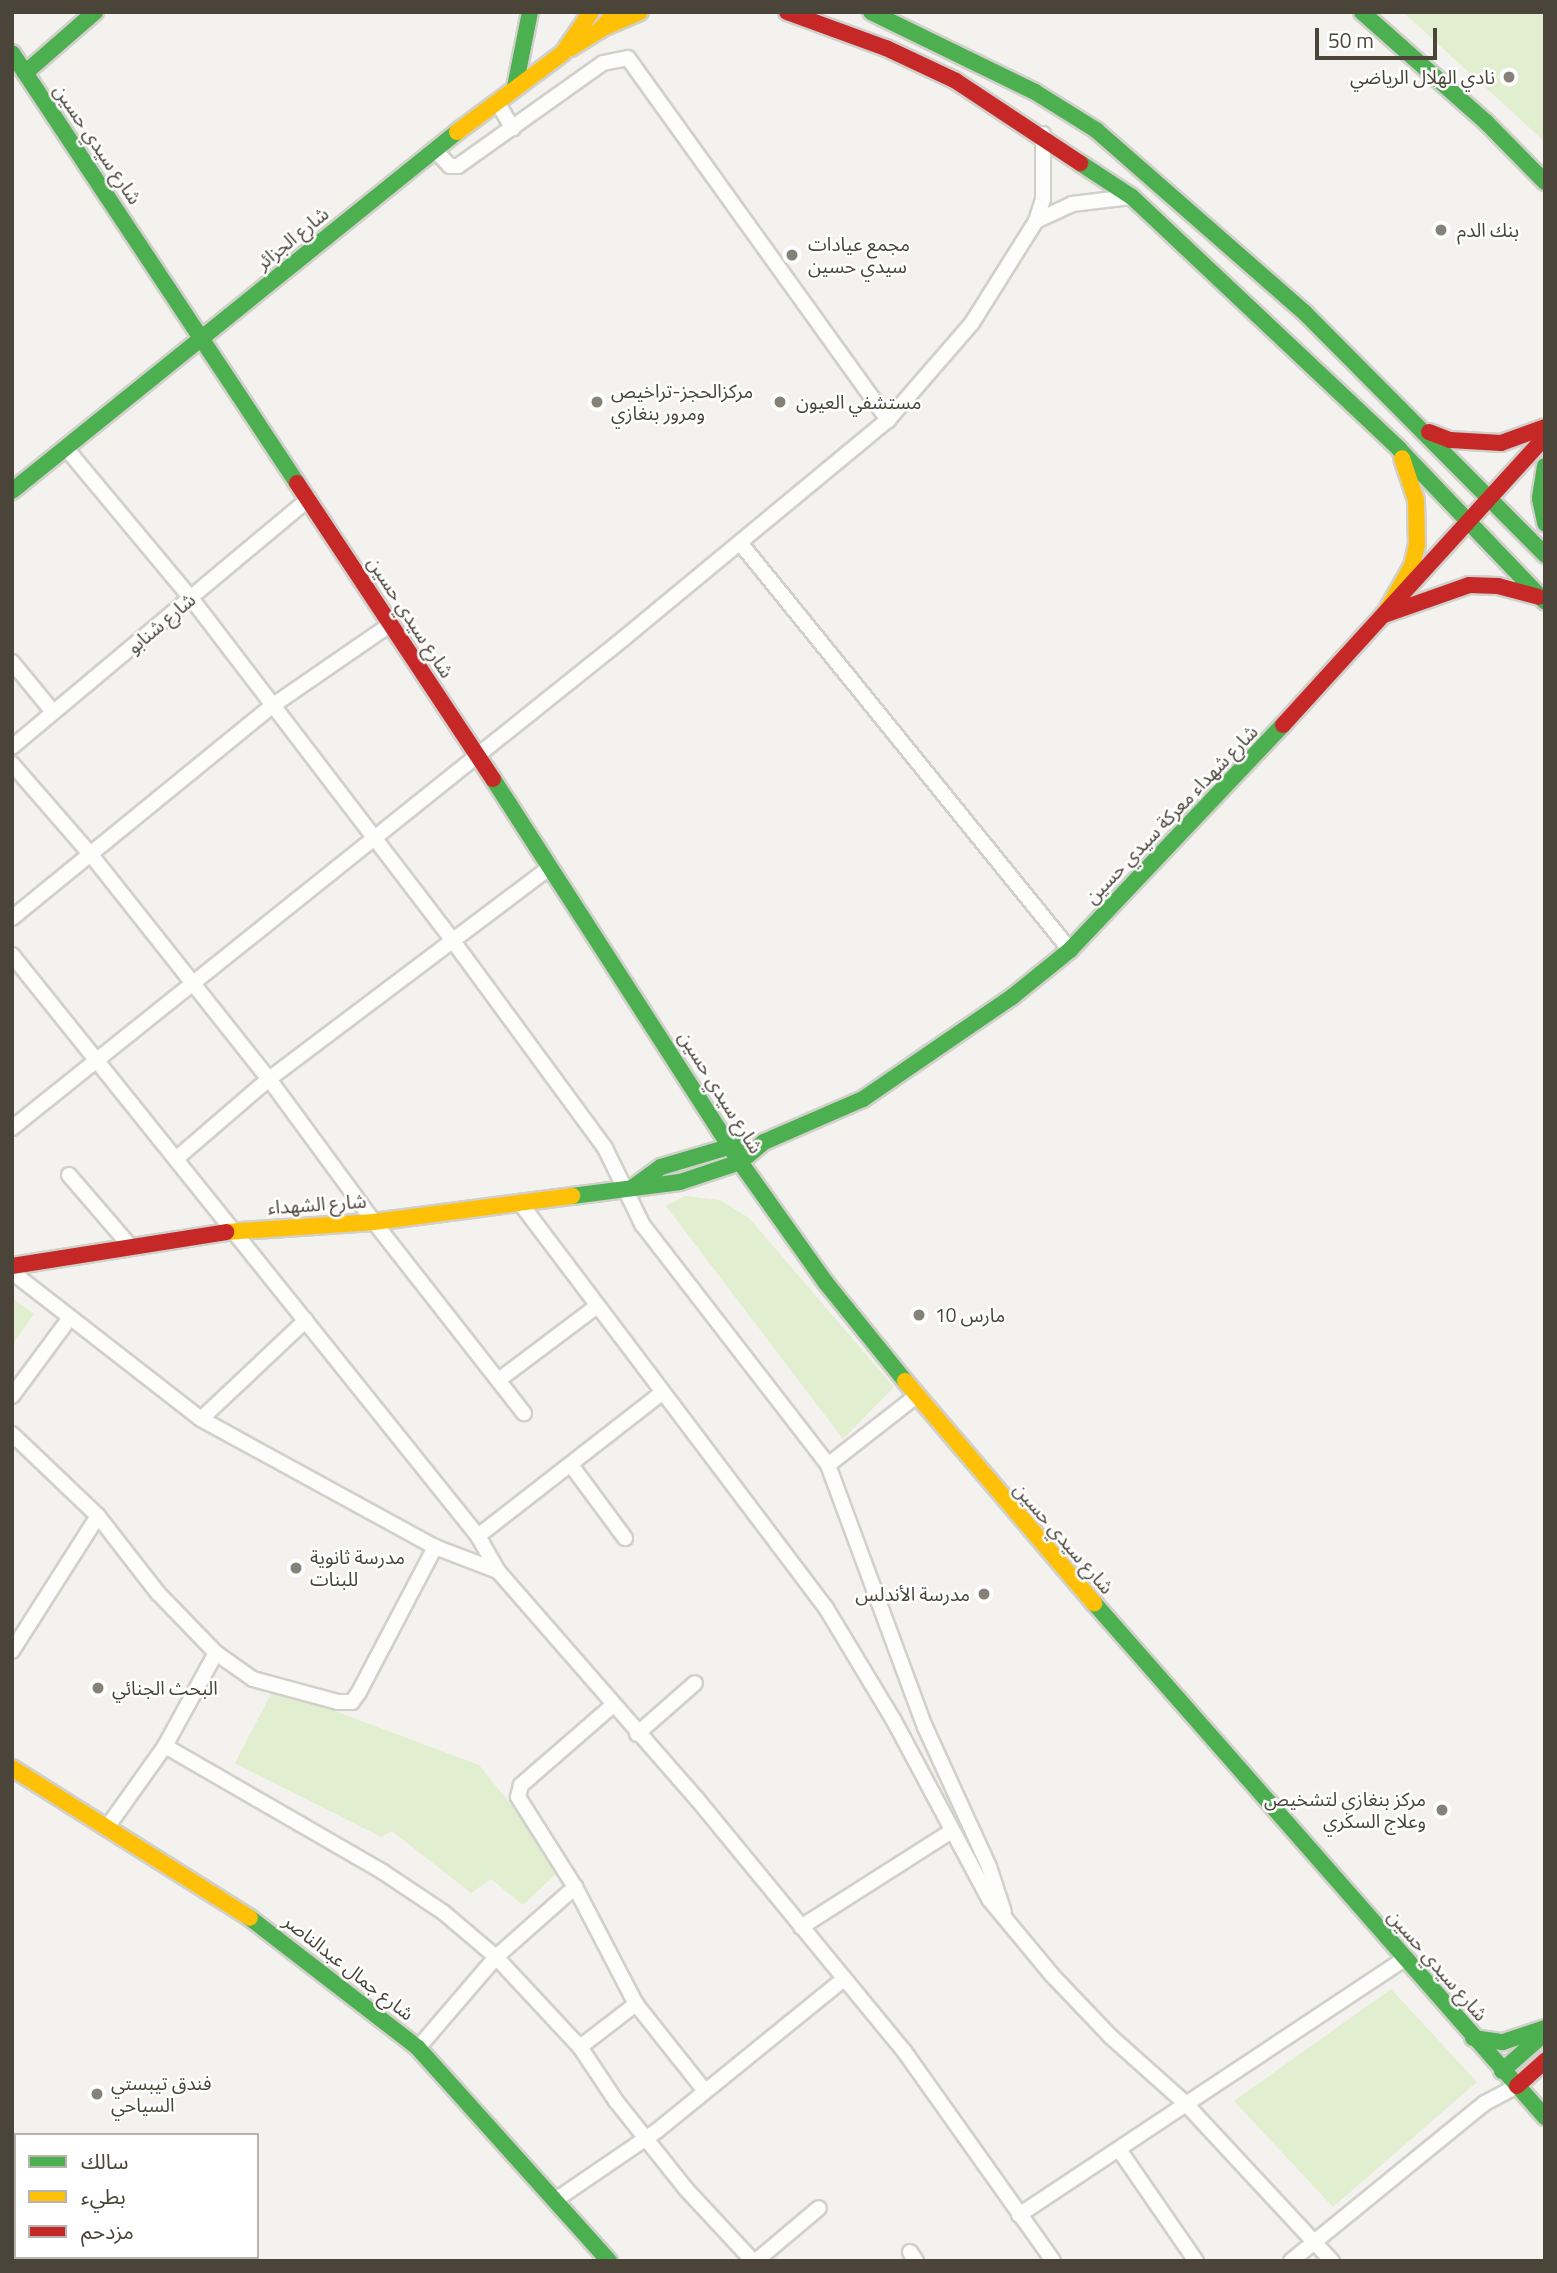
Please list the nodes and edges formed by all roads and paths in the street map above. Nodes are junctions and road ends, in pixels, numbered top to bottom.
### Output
1 (94, 12) edge
2 (530, 12) edge
3 (591, 12) edge
4 (616, 12) edge
5 (640, 12) edge
6 (787, 12) edge
7 (871, 12) edge
8 (1362, 12) edge
9 (601, 29) junction
10 (563, 53) junction
11 (12, 54) edge
12 (16, 76) edge
13 (515, 87) junction
14 (497, 102) junction
15 (513, 129) junction
16 (1043, 134) junction
17 (434, 149) junction
18 (1545, 182) edge
19 (1132, 197) junction
20 (1036, 221) junction
21 (201, 338) junction
22 (888, 420) junction
23 (1545, 427) edge
24 (1420, 428) junction
25 (1545, 437) edge
26 (65, 447) junction
27 (1399, 449) junction
28 (1545, 467) edge
29 (12, 491) edge
30 (1492, 497) junction
31 (309, 499) junction
32 (1468, 523) junction
33 (1545, 523) edge
34 (741, 544) junction
35 (1545, 555) edge
36 (191, 598) junction
37 (1542, 599) edge
38 (1384, 615) junction
39 (391, 624) junction
40 (12, 662) edge
41 (272, 706) junction
42 (54, 712) junction
43 (12, 747) edge
44 (476, 753) junction
45 (12, 764) edge
46 (374, 836) junction
47 (92, 856) junction
48 (548, 869) junction
49 (12, 918) edge
50 (453, 941) junction
51 (1070, 950) junction
52 (12, 955) edge
53 (191, 983) junction
54 (94, 1060) junction
55 (269, 1079) junction
56 (12, 1128) edge
57 (764, 1142) junction
58 (730, 1144) junction
59 (177, 1158) junction
60 (740, 1162) junction
61 (69, 1175) dead end
62 (626, 1192) junction
63 (521, 1203) junction
64 (374, 1222) junction
65 (236, 1230) junction
66 (131, 1247) junction
67 (12, 1266) edge
68 (12, 1272) edge
69 (596, 1307) junction
70 (69, 1319) junction
71 (306, 1320) junction
72 (500, 1379) junction
73 (663, 1392) junction
74 (12, 1396) edge
75 (915, 1397) junction
76 (524, 1413) dead end
77 (201, 1419) junction
78 (12, 1434) edge
79 (570, 1465) junction
80 (828, 1465) junction
81 (98, 1516) junction
82 (478, 1536) junction
83 (625, 1538) dead end
84 (435, 1547) junction
85 (498, 1571) junction
86 (12, 1651) edge
87 (216, 1653) junction
88 (695, 1683) dead end
89 (612, 1706) junction
90 (637, 1734) junction
91 (165, 1746) junction
92 (12, 1768) edge
93 (108, 1826) junction
94 (950, 1832) junction
95 (575, 1887) junction
96 (1008, 1923) junction
97 (801, 1927) junction
98 (496, 1957) junction
99 (1404, 1959) junction
100 (844, 1979) junction
101 (636, 2004) junction
102 (1545, 2031) edge
103 (1473, 2038) junction
104 (580, 2047) junction
105 (418, 2048) junction
106 (1545, 2061) edge
107 (1502, 2071) junction
108 (1517, 2086) junction
109 (705, 2091) junction
110 (1185, 2103) junction
111 (1485, 2103) junction
112 (1545, 2117) edge
113 (646, 2139) junction
114 (1120, 2151) junction
115 (557, 2199) junction
116 (819, 2208) dead end
117 (1020, 2215) junction
118 (1314, 2242) junction
119 (609, 2261) edge
120 (754, 2261) edge
121 (1053, 2261) edge
122 (1196, 2261) edge
123 (1291, 2261) edge
124 (1332, 2261) edge

1 - 12 main road
2 - 13 main road
3 - 10 main road, شارع الجزائر
4 - 9 main road
5 - 9 main road
6 - 16 main road
7 - 24 main road
8 - 18 main road
9 - 10 main road
10 - 13 main road, شارع الجزائر
11 - 12 main road, شارع سيدي حسين
12 - 21 main road, شارع سيدي حسين
13 - 14 main road, شارع الجزائر
14 - 15 street
14 - 17 main road, شارع الجزائر
15 - 17 street
15 - 22 street
16 - 19 main road
16 - 20 street
17 - 21 main road, شارع الجزائر
19 - 20 street
19 - 27 main road
20 - 22 street
21 - 26 main road, شارع الجزائر
21 - 31 main road, شارع سيدي حسين
22 - 34 street
23 - 24 main road
24 - 30 main road
25 - 30 main road, شارع شهداء معركة سيدي حسين
26 - 29 main road, شارع الجزائر
26 - 36 street
27 - 32 main road
27 - 38 main road
28 - 33 main road
30 - 32 main road, شارع شهداء معركة سيدي حسين
30 - 35 main road
31 - 36 street, شارع شنابو
31 - 39 main road, شارع سيدي حسين
32 - 37 main road
32 - 38 main road, شارع شهداء معركة سيدي حسين
34 - 44 street
34 - 51 street
36 - 41 street
36 - 42 street, شارع شنابو
37 - 38 main road
38 - 51 main road, شارع شهداء معركة سيدي حسين
39 - 41 street
39 - 44 main road, شارع سيدي حسين
40 - 42 street
41 - 46 street
41 - 47 street
42 - 43 street, شارع شنابو
44 - 46 street
44 - 48 main road, شارع سيدي حسين
45 - 47 street
46 - 50 street
46 - 53 street
47 - 49 street
47 - 53 street
48 - 50 street
48 - 58 main road, شارع سيدي حسين
50 - 55 street
50 - 62 street
51 - 57 main road, شارع شهداء معركة سيدي حسين
52 - 54 street
53 - 54 street
53 - 55 street
54 - 56 street
54 - 59 street
55 - 59 street
55 - 64 street
57 - 58 main road, شارع شهداء معركة سيدي حسين
57 - 60 main road, شارع شهداء معركة سيدي حسين
58 - 60 main road, شارع سيدي حسين
58 - 62 main road, شارع شهداء معركة سيدي حسين
59 - 65 street
60 - 62 main road, شارع الشهداء
60 - 75 main road, شارع سيدي حسين
61 - 66 street
62 - 63 main road, شارع الشهداء
62 - 80 street
63 - 64 main road, شارع الشهداء
63 - 69 street
64 - 65 main road, شارع الشهداء
64 - 72 street
65 - 66 main road, شارع الشهداء
65 - 71 street
66 - 67 main road, شارع الشهداء
68 - 70 street
69 - 72 street
69 - 73 street
70 - 74 street
70 - 77 street
71 - 77 street
71 - 82 street
72 - 76 street
73 - 79 street
73 - 94 street
75 - 80 street
75 - 99 main road, شارع سيدي حسين
77 - 84 street
78 - 81 street
79 - 82 street
79 - 83 street
80 - 96 street
81 - 86 street
81 - 87 street
82 - 85 street
84 - 85 street
84 - 87 street
85 - 89 street
87 - 91 street
88 - 90 street
89 - 90 street
89 - 95 street
90 - 97 street
91 - 93 street
91 - 98 street
92 - 93 main road, شارع جمال عبدالناصر
93 - 105 main road, شارع جمال عبدالناصر
94 - 96 street
94 - 97 street
95 - 98 street
95 - 101 street
96 - 110 street
97 - 100 street
98 - 104 street
98 - 105 street
99 - 103 main road, شارع سيدي حسين
99 - 110 street
100 - 109 street
100 - 117 street
101 - 104 street
101 - 109 street
102 - 103 main road
102 - 107 main road
103 - 107 main road, شارع سيدي حسين
104 - 113 street
105 - 115 main road, شارع جمال عبدالناصر
106 - 108 main road
107 - 108 main road, شارع سيدي حسين
107 - 111 street
108 - 111 street
108 - 112 main road, شارع سيدي حسين
109 - 113 street
110 - 114 street
110 - 118 street
111 - 118 street
113 - 115 street
113 - 120 street
114 - 117 street
114 - 122 street
115 - 119 main road, شارع جمال عبدالناصر
116 - 120 street
117 - 121 street
118 - 123 street
118 - 124 street

